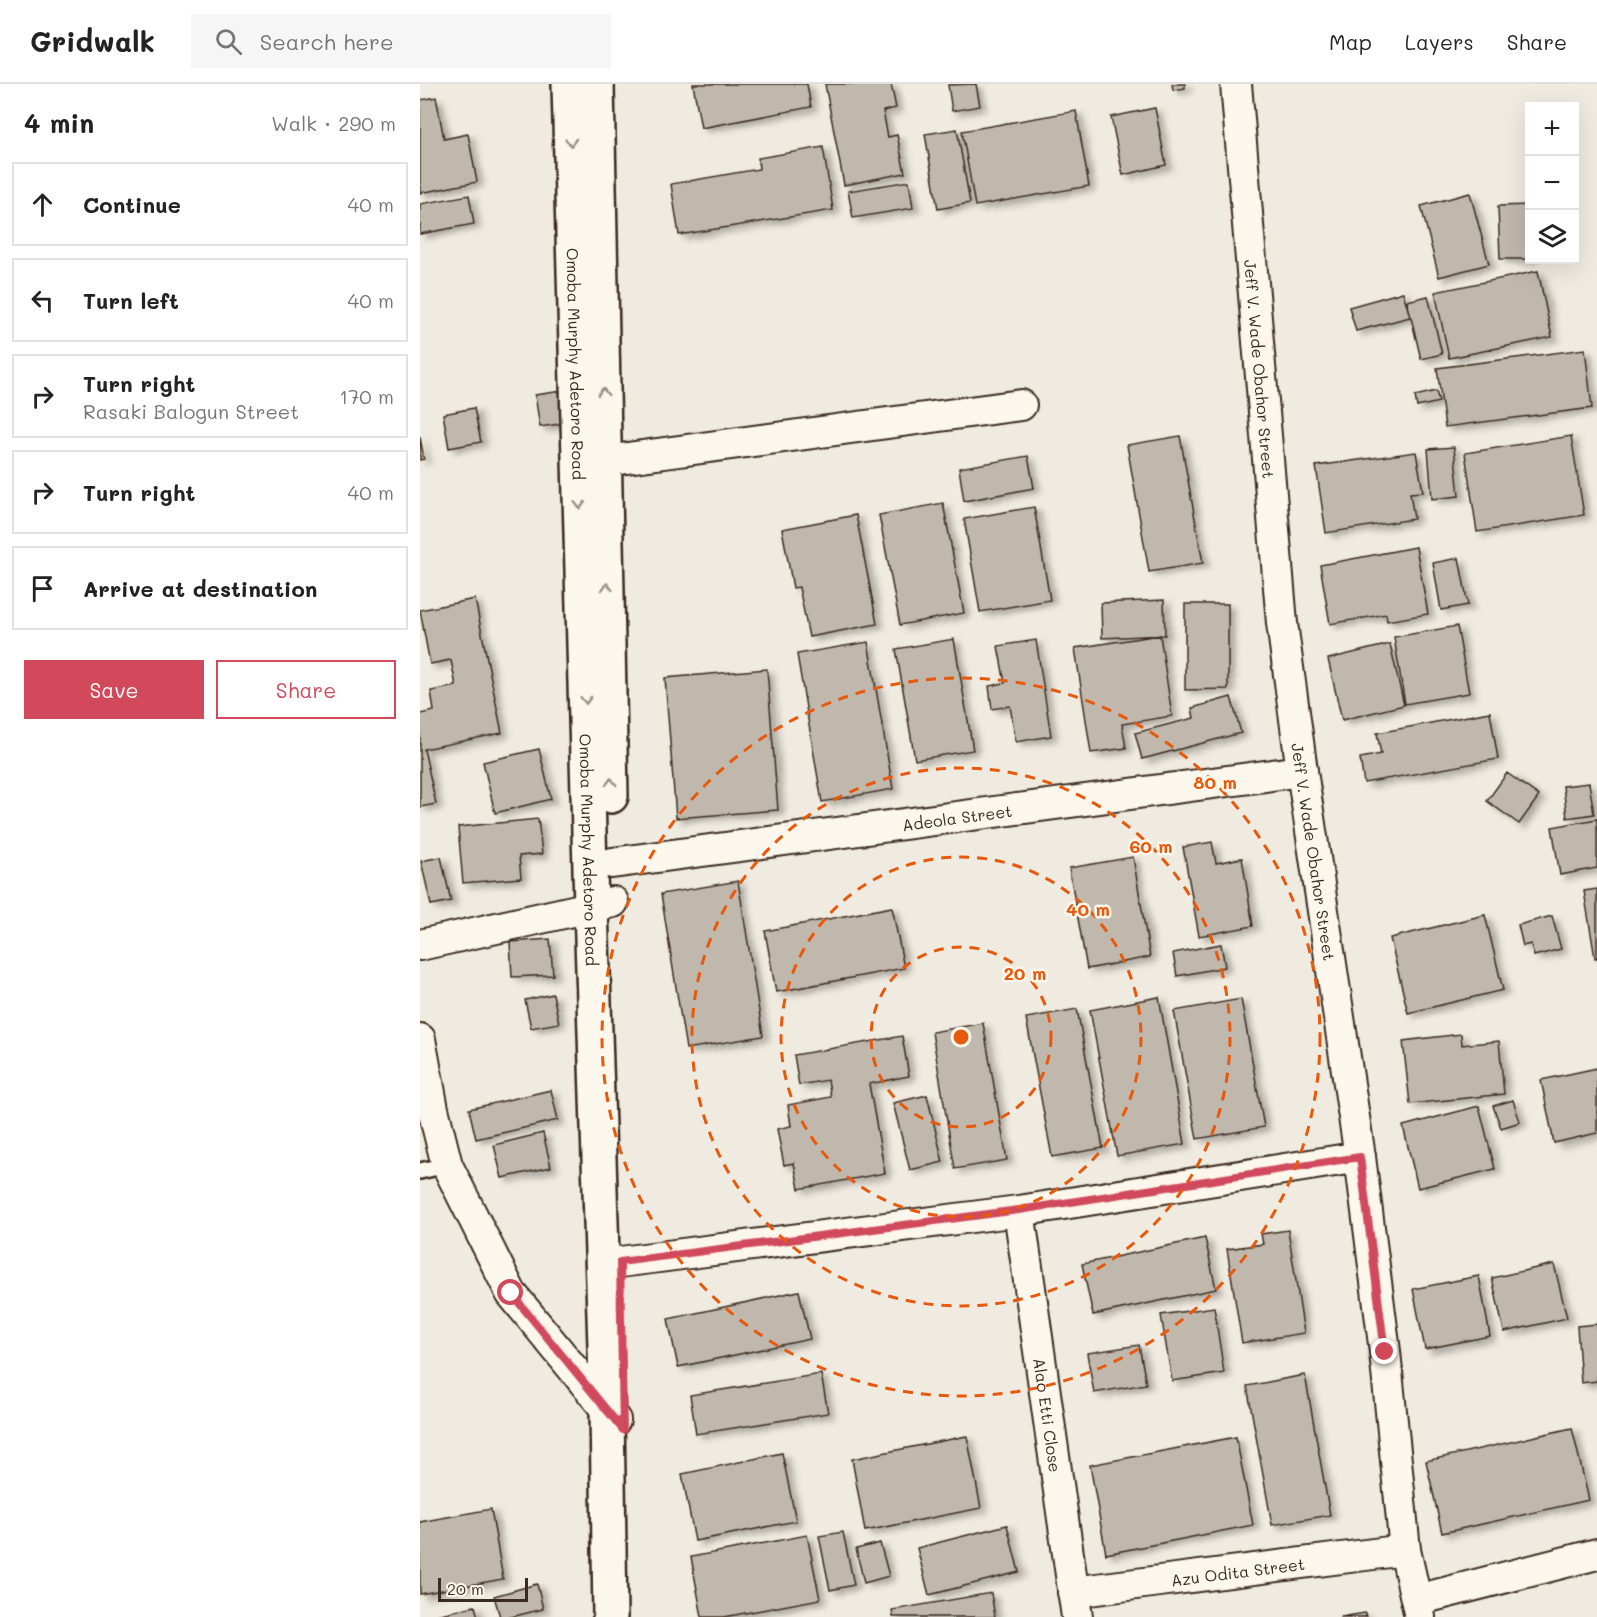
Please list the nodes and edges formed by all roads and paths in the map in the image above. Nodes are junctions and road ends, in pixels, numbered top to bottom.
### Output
1 (569, 84) edge
2 (597, 84) edge
3 (1236, 84) edge
4 (1021, 405) dead end
5 (605, 461) junction
6 (1302, 771) junction
7 (612, 863) junction
8 (602, 904) junction
9 (420, 945) edge
10 (420, 1039) edge
11 (1360, 1157) junction
12 (433, 1168) edge
13 (1019, 1210) junction
14 (620, 1262) junction
15 (615, 1420) junction
16 (1405, 1551) junction
17 (1597, 1554) edge
18 (1075, 1604) edge
19 (1418, 1608) edge
20 (610, 1617) edge
21 (627, 1617) edge

1 -> 8 street, Omoba Murphy Adetoro Road
5 -> 2 street, Omoba Murphy Adetoro Road
3 - 6 street, Jeff V. Wade Obahor Street
4 - 5 street
7 -> 5 street, Omoba Murphy Adetoro Road
6 - 7 street, Adeola Street
6 - 11 street, Jeff V. Wade Obahor Street
7 - 8 street, Omoba Murphy Adetoro Road
8 - 9 street
8 - 14 street, Omoba Murphy Adetoro Road
8 - 15 street, Omoba Murphy Adetoro Road
10 - 12 street
11 - 13 street
11 - 16 street, Jeff V. Wade Obahor Street
12 - 15 street
13 - 14 street
13 - 18 street, Alao Etti Close
14 - 15 street, Omoba Murphy Adetoro Road
15 - 20 street, Omoba Murphy Adetoro Road
15 - 21 street, Omoba Murphy Adetoro Road
16 - 18 street, Azu Odita Street
16 - 19 street, Jeff V. Wade Obahor Street
17 - 19 street

